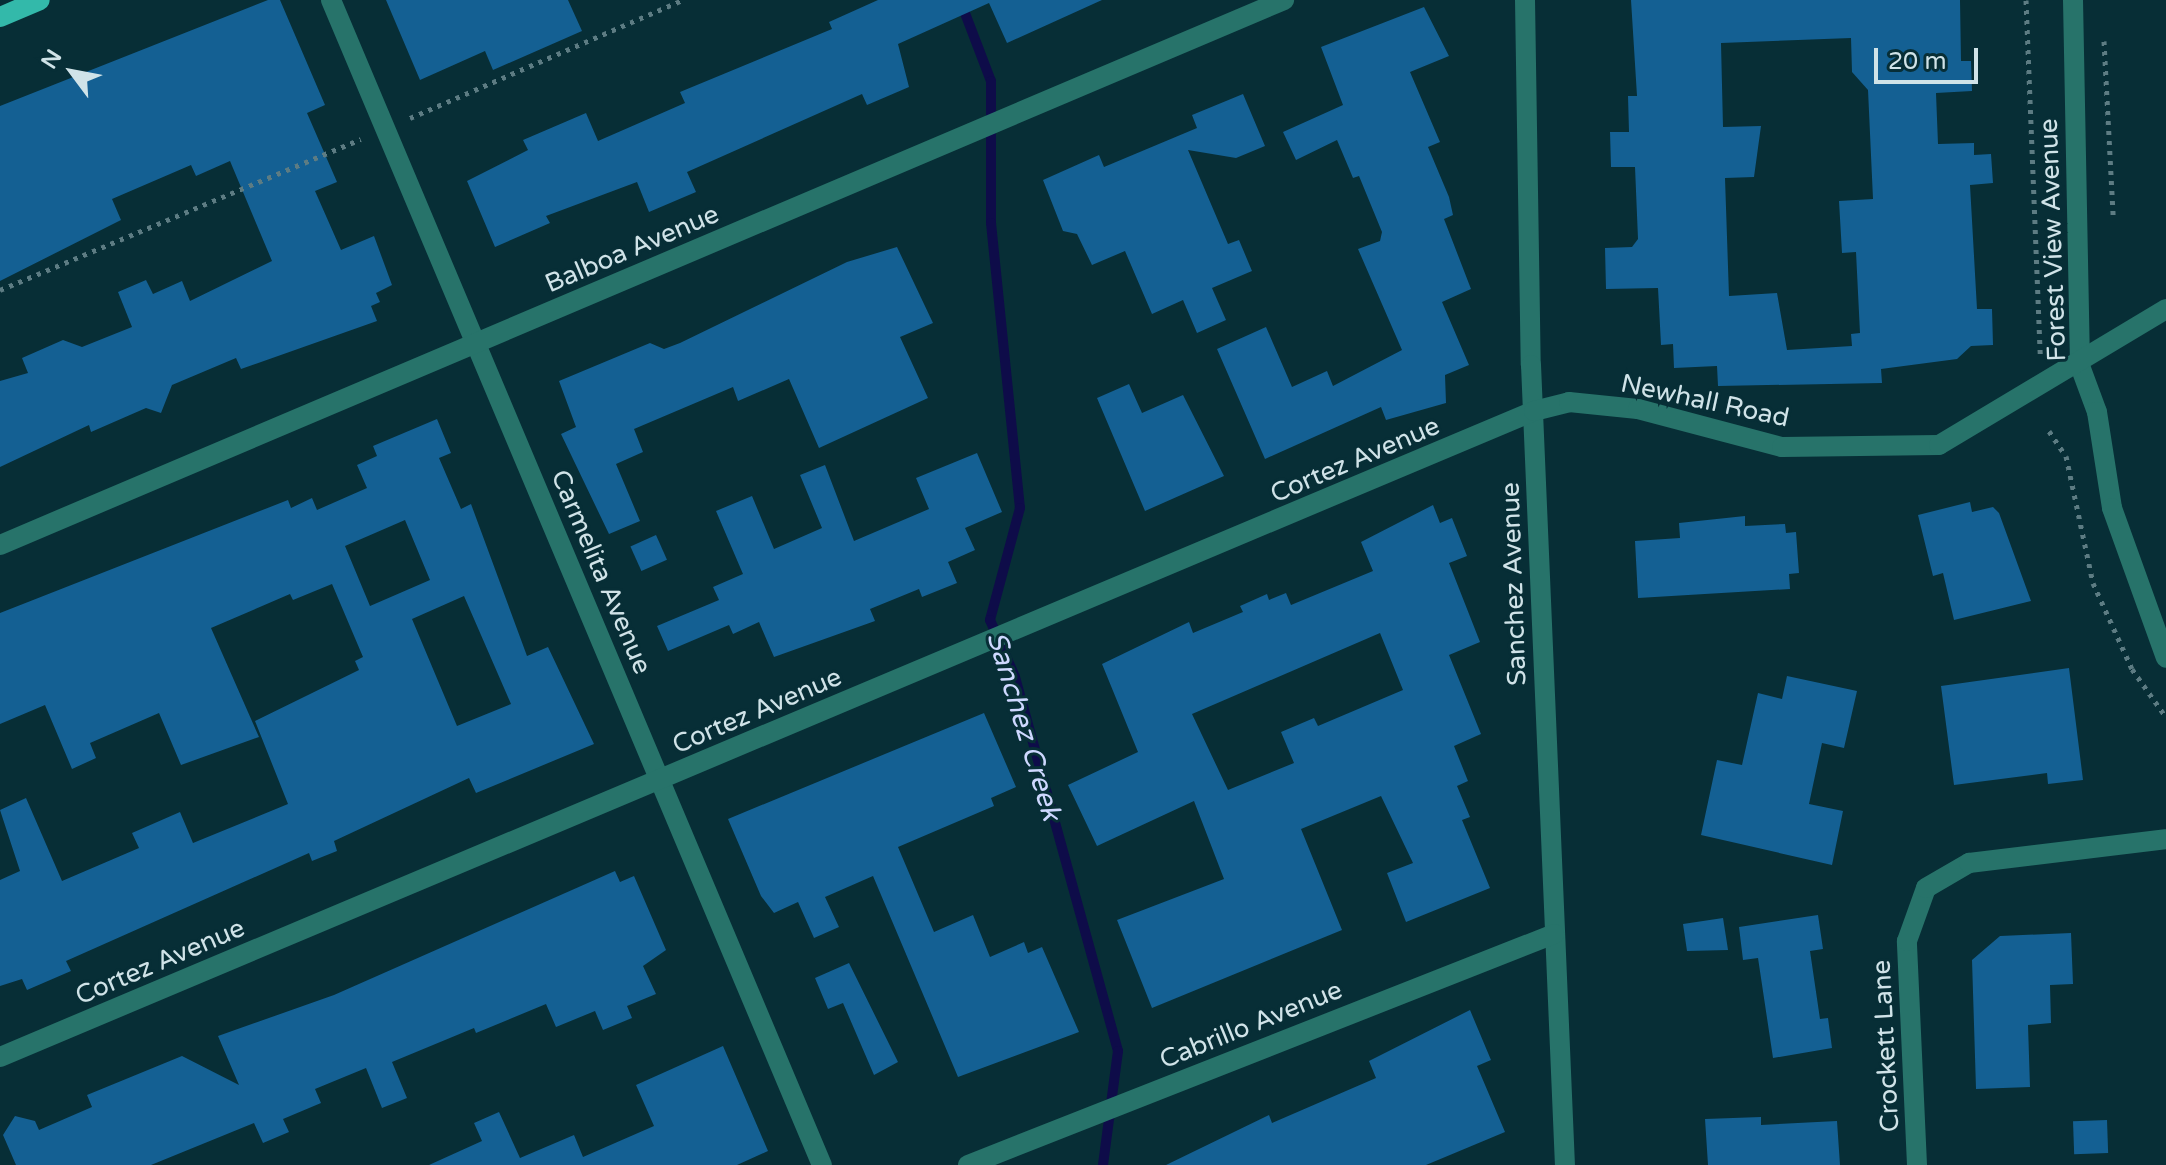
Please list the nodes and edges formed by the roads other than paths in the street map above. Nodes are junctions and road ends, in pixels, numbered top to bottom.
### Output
1 (40, 0) edge
2 (331, 0) edge
3 (1284, 0) edge
4 (1525, 0) edge
5 (2073, 0) edge
6 (0, 17) edge
7 (2166, 309) edge
8 (477, 344) junction
9 (2080, 366) junction
10 (1534, 411) junction
11 (0, 545) edge
12 (2166, 658) edge
13 (660, 779) junction
14 (2166, 839) edge
15 (1554, 934) junction
16 (0, 1057) edge
17 (822, 1165) edge
18 (968, 1165) edge
19 (1565, 1165) edge
20 (1917, 1165) edge

1 - 6 main road
2 - 8 street, Carmelita Avenue
3 - 8 street, Balboa Avenue
4 - 10 street, Sanchez Avenue
5 - 9 street, Forest View Avenue
7 - 9 street, Newhall Road
8 - 11 street, Balboa Avenue
8 - 13 street, Carmelita Avenue
9 - 10 street, Newhall Road
9 - 12 street, Forest View Avenue
10 - 13 street, Cortez Avenue
10 - 15 street, Sanchez Avenue
13 - 16 street, Cortez Avenue
13 - 17 street, Carmelita Avenue
14 - 20 street, Crockett Lane
15 - 18 street, Cabrillo Avenue
15 - 19 street, Sanchez Avenue

